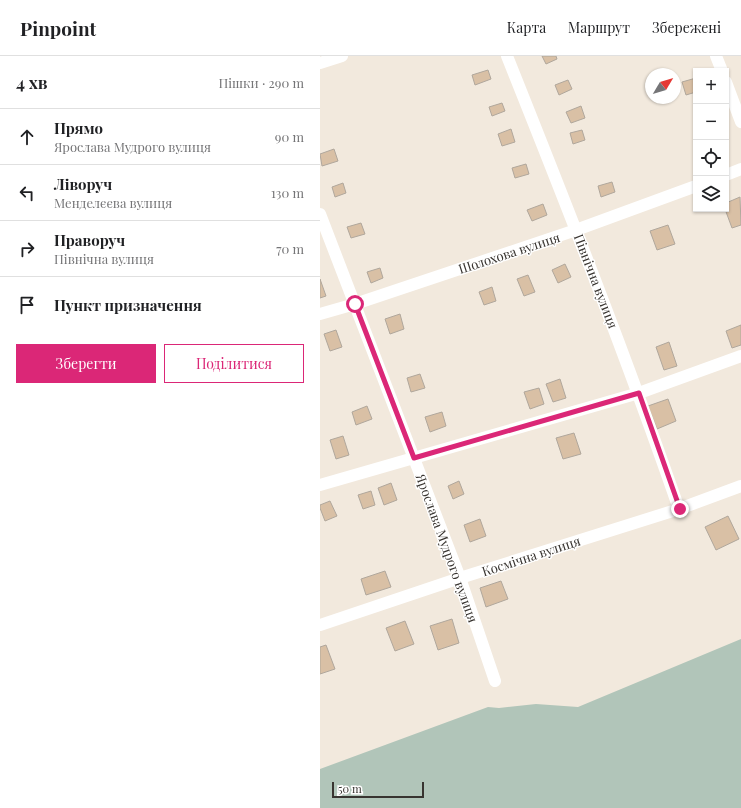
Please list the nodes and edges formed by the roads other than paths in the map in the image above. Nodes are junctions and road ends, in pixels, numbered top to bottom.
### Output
1 (342, 56) edge
2 (507, 56) edge
3 (716, 56) edge
4 (320, 63) edge
5 (721, 68) edge
6 (729, 90) edge
7 (741, 122) edge
8 (741, 169) edge
9 (729, 174) edge
10 (693, 187) edge
11 (320, 214) edge
12 (576, 230) junction
13 (355, 304) junction
14 (320, 314) edge
15 (741, 356) edge
16 (639, 393) junction
17 (414, 458) junction
18 (320, 485) edge
19 (741, 486) edge
20 (680, 509) junction
21 (460, 578) junction
22 (320, 626) edge
23 (495, 681) dead end

1 - 4 street
2 - 12 street, Північна вулиця
3 - 5 street
6 - 7 street
8 - 9 street
10 - 12 street, Шолохова вулиця
11 - 13 street, Ярослава Мудрого вулиця
12 - 13 street, Шолохова вулиця
12 - 16 street, Північна вулиця
13 - 14 street, Шолохова вулиця
13 - 17 street, Ярослава Мудрого вулиця
15 - 16 street
16 - 17 street
16 - 20 street, Північна вулиця
17 - 18 street
17 - 21 street, Ярослава Мудрого вулиця
19 - 20 street, Космічна вулиця
20 - 21 street, Космічна вулиця
21 - 22 street, Космічна вулиця
21 - 23 street, Ярослава Мудрого вулиця

